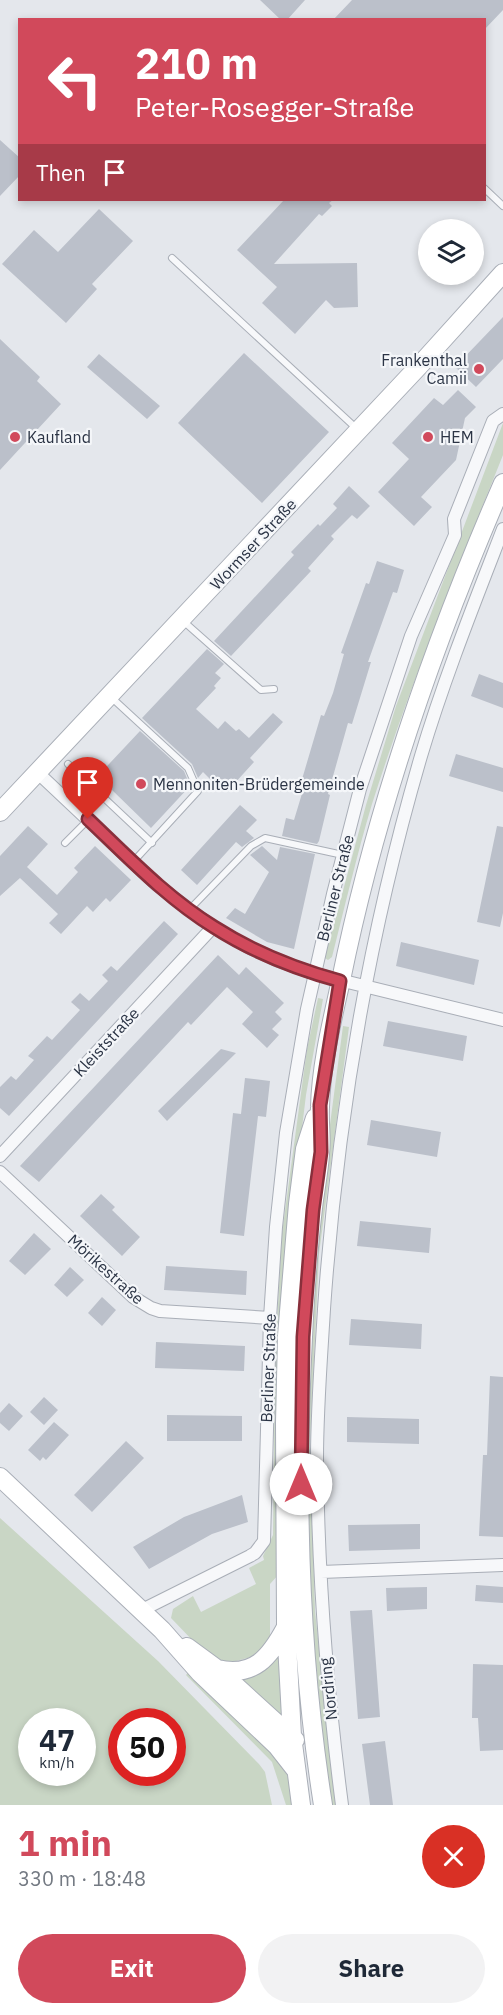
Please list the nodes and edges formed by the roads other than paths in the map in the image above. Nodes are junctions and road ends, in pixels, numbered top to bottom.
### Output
1 (486, 190) edge
2 (503, 206) edge
3 (172, 258) dead end
4 (503, 273) edge
5 (498, 418) edge
6 (358, 431) junction
7 (503, 483) edge
8 (503, 529) edge
9 (182, 619) junction
10 (274, 689) dead end
11 (110, 696) junction
12 (68, 764) dead end
13 (37, 772) junction
14 (0, 812) edge
15 (88, 819) junction
16 (65, 843) dead end
17 (152, 843) junction
18 (343, 855) junction
19 (134, 862) junction
20 (189, 910) junction
21 (213, 927) junction
22 (315, 974) junction
23 (340, 981) junction
24 (366, 987) junction
25 (503, 1020) edge
26 (320, 1105) junction
27 (0, 1156) edge
28 (0, 1172) edge
29 (270, 1318) junction
30 (0, 1477) edge
31 (302, 1557) joint
32 (503, 1565) edge
33 (321, 1572) junction
34 (285, 1574) joint
35 (142, 1610) junction
36 (286, 1625) junction
37 (162, 1630) junction
38 (217, 1669) junction
39 (292, 1736) junction
40 (295, 1770) junction
41 (318, 1770) junction
42 (301, 1805) edge
43 (323, 1805) edge
44 (342, 1805) edge

1 - 2 lane
3 - 6 lane
4 - 6 main road, Wormser Straße
5 - 18 street, Berliner Straße
6 - 9 main road, Wormser Straße
7 - 23 main road, Berliner Straße
8 - 24 street
9 - 10 lane
9 - 11 main road, Wormser Straße
11 - 13 main road, Wormser Straße
11 - 17 lane
12 - 17 lane
13 - 14 main road, Wormser Straße
13 - 15 street
15 - 16 lane
15 - 19 street
17 - 19 lane
18 - 20 lane
18 - 22 street, Berliner Straße
19 - 20 street
20 - 21 street
21 - 22 street
21 - 27 street, Kleiststraße
22 - 23 street
22 - 29 street, Berliner Straße
23 - 24 street
23 - 26 main road, Berliner Straße
24 - 25 street
24 - 33 street
26 - 31 main road, Berliner Straße
26 - 34 main road, Berliner Straße
28 - 29 street, Mörikestraße
29 - 35 street, Berliner Straße
30 - 35 main road, Nordring
31 - 41 main road, Nordring
32 - 33 street
33 - 44 street, Nordring
34 - 36 main road, Nordring
35 - 37 main road, Nordring
36 - 38 main road
36 - 39 main road, Nordring
37 - 38 main road, Nordring
37 - 40 main road, Nordring
38 - 39 main road, Nordring
39 - 40 main road, Nordring
39 - 41 main road, Nordring
40 - 42 main road, Nordring
41 - 43 main road, Nordring

